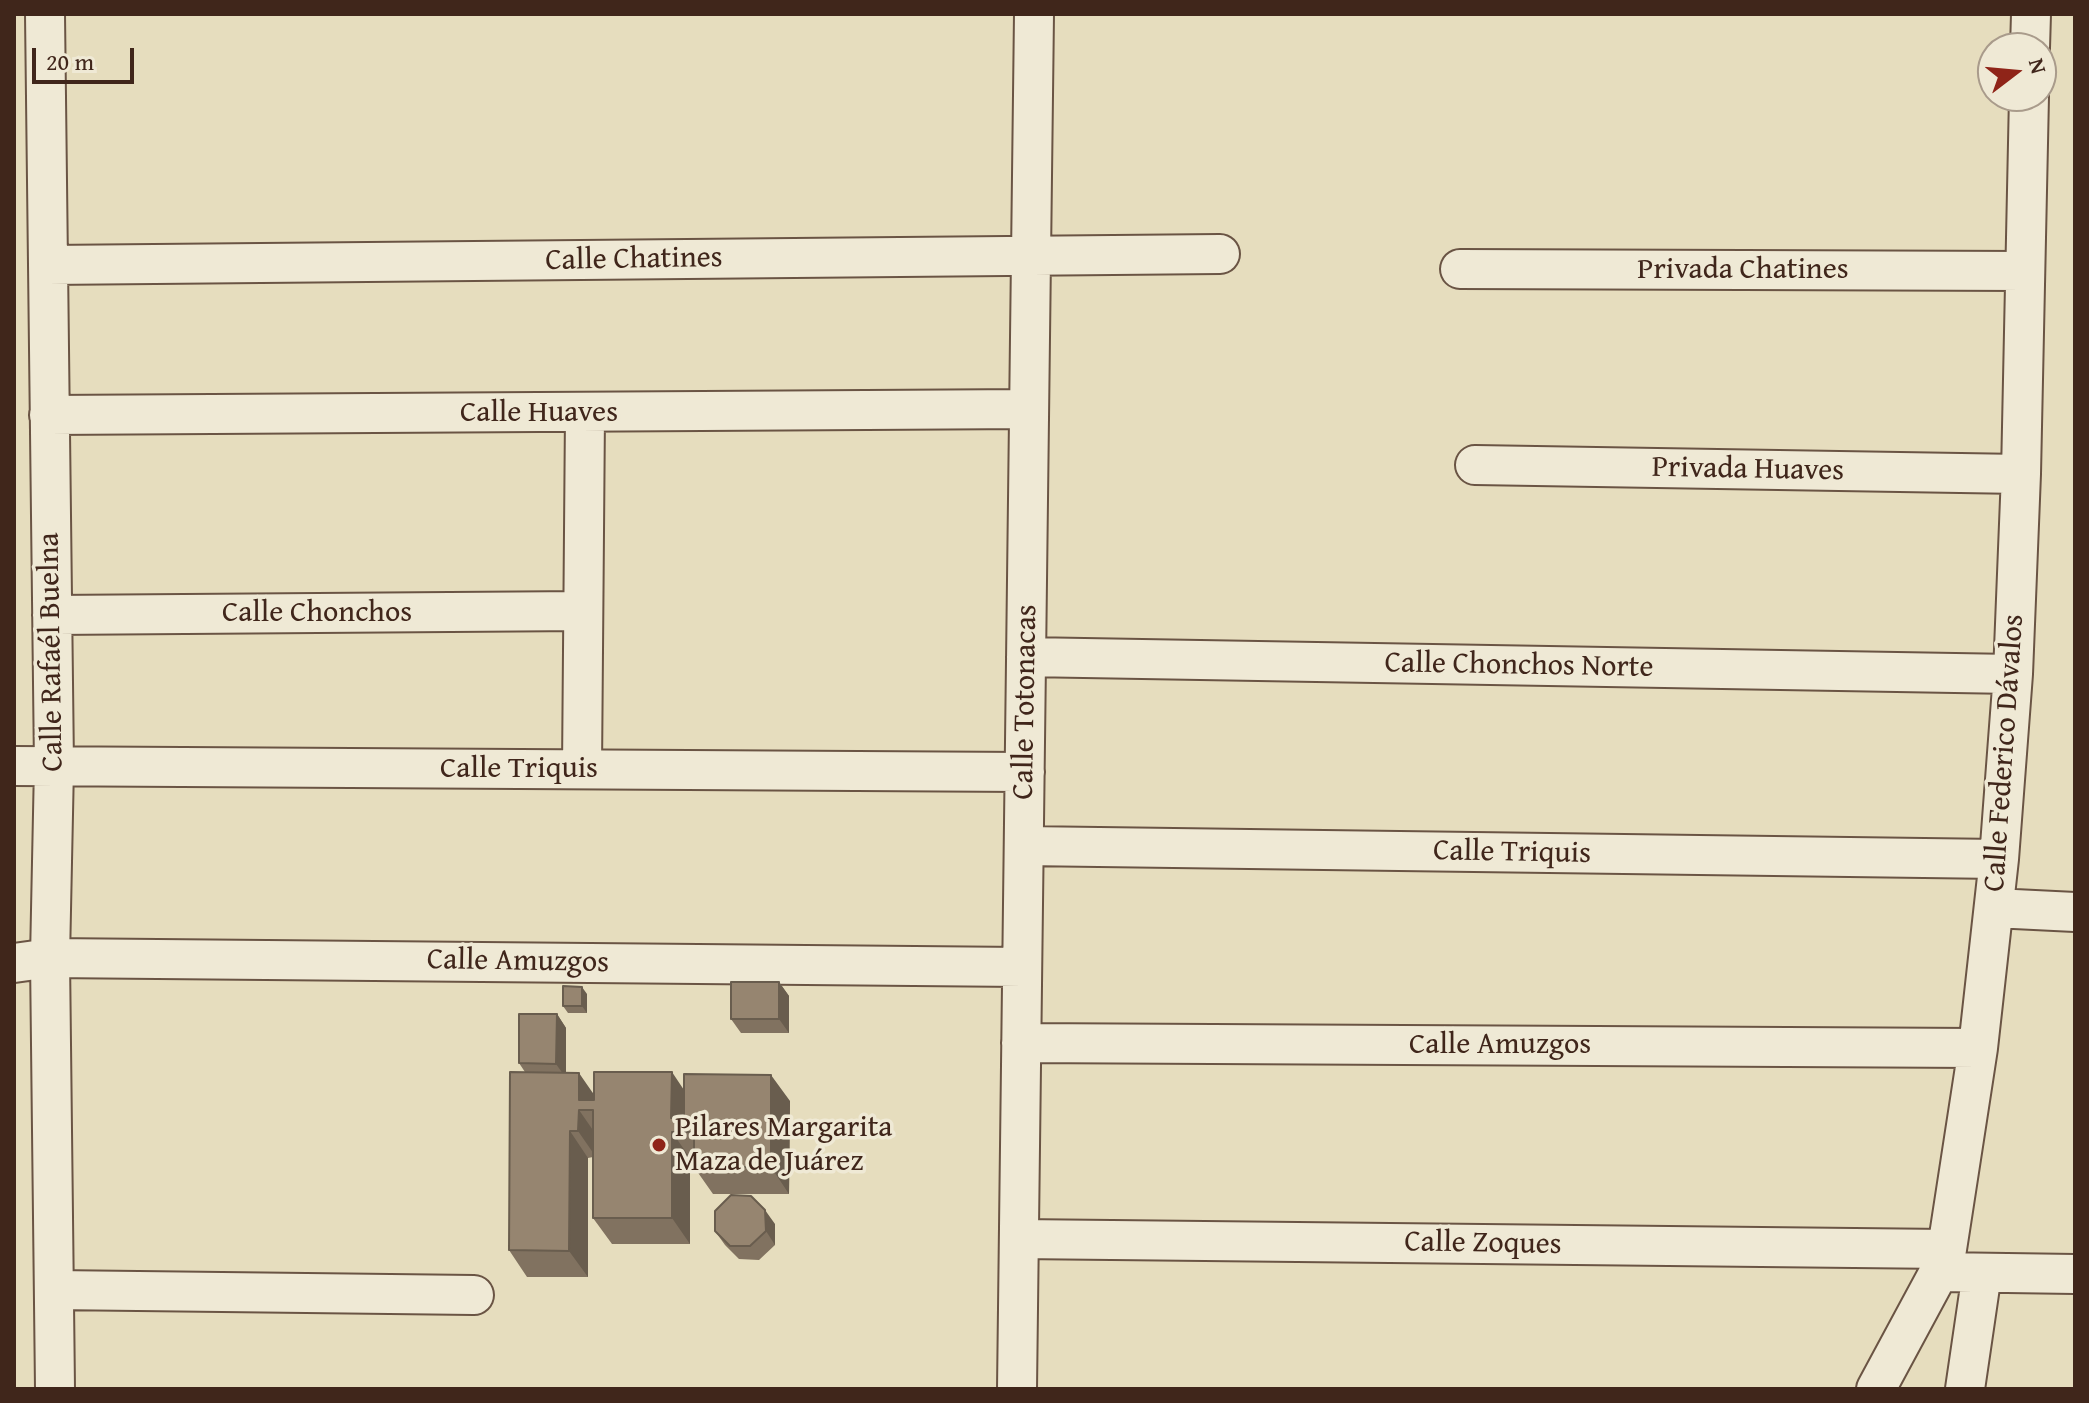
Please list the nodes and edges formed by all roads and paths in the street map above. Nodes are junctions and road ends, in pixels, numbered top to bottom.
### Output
1 (14, 14) edge
2 (29, 14) edge
3 (45, 14) edge
4 (1034, 14) edge
5 (2029, 112) edge
6 (1220, 254) dead end
7 (1031, 256) junction
8 (48, 265) junction
9 (1460, 269) dead end
10 (2025, 271) junction
11 (1029, 409) junction
12 (585, 413) junction
13 (49, 415) junction
14 (1475, 465) dead end
15 (2021, 474) junction
16 (583, 611) junction
17 (52, 615) junction
18 (1026, 657) junction
19 (2013, 674) junction
20 (14, 766) edge
21 (54, 766) junction
22 (582, 769) junction
23 (1025, 772) junction
24 (1024, 846) junction
25 (1999, 859) junction
26 (1994, 908) junction
27 (2075, 912) edge
28 (32, 961) edge
29 (1022, 967) junction
30 (1021, 1043) junction
31 (1978, 1048) junction
32 (1019, 1239) junction
33 (1943, 1260) junction
34 (1982, 1273) junction
35 (2075, 1274) edge
36 (54, 1290) junction
37 (474, 1295) dead end
38 (55, 1389) edge
39 (1017, 1389) edge
40 (1876, 1389) edge
41 (1965, 1389) edge

1 - 2 street
3 - 8 street, Calle Rafaél Buelna
4 - 7 street, Calle Totonacas
5 - 10 street, Calle Federico Dávalos
6 - 7 street, Calle Chatines
7 - 8 street, Calle Chatines
7 - 11 street, Calle Totonacas
8 - 13 street, Calle Rafaél Buelna
9 - 10 street, Privada Chatines
10 - 15 street, Calle Federico Dávalos
11 - 12 street, Calle Huaves
11 - 18 street, Calle Totonacas
12 - 13 street, Calle Huaves
12 - 16 street
13 - 17 street, Calle Rafaél Buelna
14 - 15 street, Privada Huaves
15 - 19 street, Calle Federico Dávalos
16 - 17 street, Calle Chonchos
16 - 22 street
17 - 21 street, Calle Rafaél Buelna
18 - 19 street, Calle Chonchos Norte
18 - 23 street, Calle Totonacas
19 - 25 street, Calle Federico Dávalos
20 - 21 street, Calle Triquis
21 - 22 street, Calle Triquis
21 - 28 street, Calle Rafaél Buelna
22 - 23 street, Calle Triquis
23 - 24 street, Calle Totonacas
24 - 25 street, Calle Triquis
24 - 29 street, Calle Totonacas
25 - 26 street, Calle Federico Dávalos
26 - 27 street
26 - 31 street, Calle Federico Dávalos
28 - 29 street, Calle Amuzgos
28 - 36 street, Calle Rafaél Buelna
29 - 30 street, Calle Totonacas
30 - 31 street, Calle Amuzgos
30 - 32 street, Calle Totonacas
31 - 33 street, Calle Federico Dávalos
32 - 33 street, Calle Zoques
32 - 39 street, Calle Totonacas
33 - 34 street, Calle Zoques
33 - 40 street, Calle Federico Dávalos
34 - 35 street, Calle Zoques
34 - 41 street
36 - 37 street
36 - 38 street, Calle Rafaél Buelna

